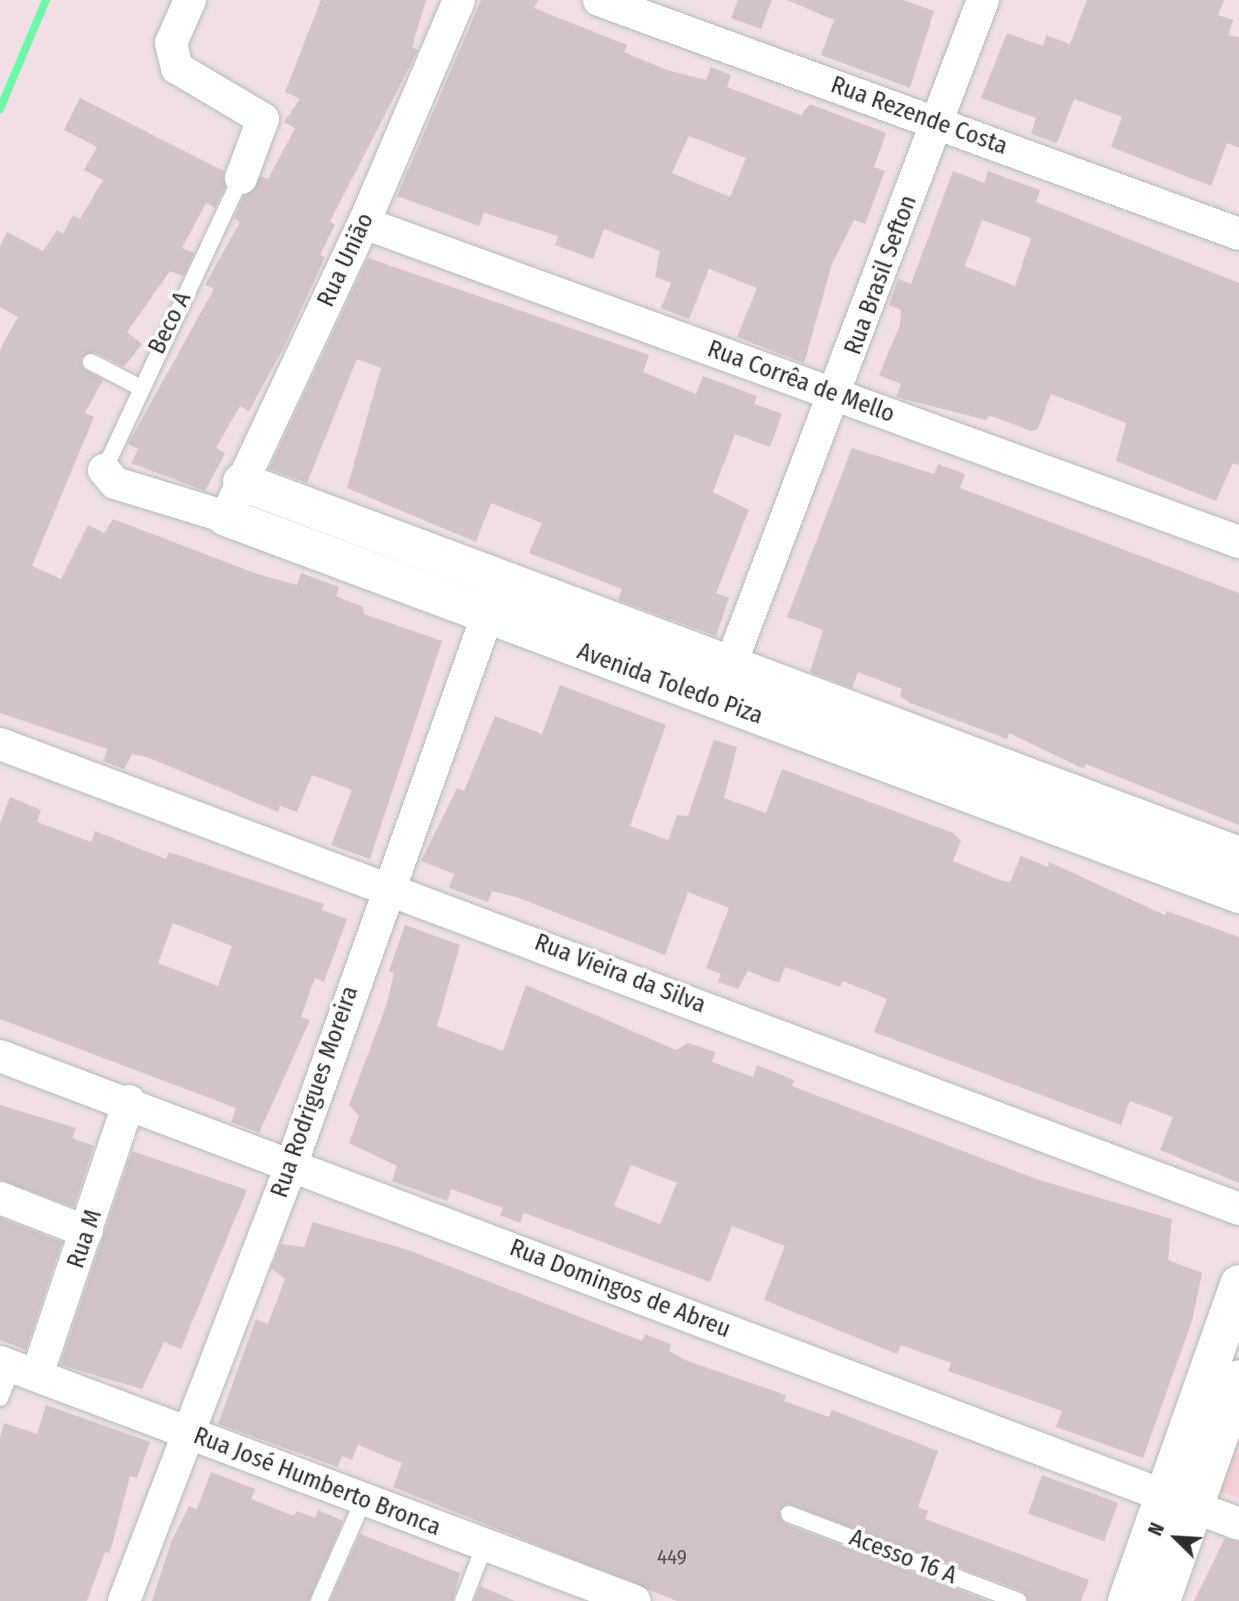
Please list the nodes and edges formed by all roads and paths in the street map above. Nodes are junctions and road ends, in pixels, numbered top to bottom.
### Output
1 (190, 0) edge
2 (458, 0) edge
3 (598, 0) edge
4 (983, 0) edge
5 (938, 122) junction
6 (241, 178) joint
7 (364, 223) junction
8 (1239, 234) edge
9 (91, 362) dead end
10 (139, 387) junction
11 (837, 395) junction
12 (104, 470) joint
13 (242, 482) junction
14 (226, 517) junction
15 (1239, 542) edge
16 (500, 581) junction
17 (486, 616) junction
18 (730, 666) junction
19 (0, 744) edge
20 (1239, 856) edge
21 (387, 885) junction
22 (1239, 894) edge
23 (0, 1056) edge
24 (129, 1101) junction
25 (292, 1163) junction
26 (0, 1198) edge
27 (1239, 1209) edge
28 (88, 1232) junction
29 (1239, 1284) edge
30 (17, 1368) edge
31 (1239, 1379) edge
32 (0, 1398) edge
33 (190, 1434) junction
34 (365, 1499) junction
35 (1178, 1502) junction
36 (789, 1514) dead end
37 (1239, 1524) edge
38 (485, 1545) junction
39 (124, 1601) edge
40 (319, 1601) edge
41 (463, 1601) edge
42 (635, 1601) edge
43 (1017, 1601) edge
44 (1127, 1601) edge
45 (1161, 1601) edge

1 - 6 street
2 - 7 street, Rua União
3 - 5 street, Rua Rezende Costa
4 - 5 street, Rua Brasil Sefton
5 - 8 street, Rua Rezende Costa
5 - 11 street, Rua Brasil Sefton
6 - 10 lane, Beco A
7 - 11 street, Rua Corrêa de Mello
7 - 13 street, Rua União
9 - 10 lane
10 - 12 lane, Beco A
11 - 15 street, Rua Corrêa de Mello
11 - 18 street, Rua Brasil Sefton
12 - 14 street, Avenida Toledo Piza
13 - 14 street, Rua União
13 - 16 street, Avenida Toledo Piza
14 - 17 street, Avenida Toledo Piza
16 - 17 street, Rua Rodrigues Moreira
16 - 18 street, Avenida Toledo Piza
17 - 21 street, Rua Rodrigues Moreira
17 - 22 street, Avenida Toledo Piza
18 - 20 street, Avenida Toledo Piza
19 - 21 street, Rua Vieira da Silva
21 - 25 street, Rua Rodrigues Moreira
21 - 27 street, Rua Vieira da Silva
23 - 24 street, Rua Domingos de Abreu
24 - 25 street, Rua Domingos de Abreu
24 - 28 street, Rua M
25 - 33 street, Rua Rodrigues Moreira
25 - 35 street, Rua Domingos de Abreu
26 - 28 street
28 - 30 street, Rua M
29 - 35 street
30 - 32 lane
30 - 33 street, Rua José Humberto Bronca
31 - 35 street
33 - 34 street, Rua José Humberto Bronca
33 - 39 street, Rua Rodrigues Moreira
34 - 38 street, Rua José Humberto Bronca
34 - 40 lane
35 - 37 street, Rua Domingos de Abreu
35 - 44 street
35 - 45 street
36 - 43 lane, Acesso 16 A
38 - 41 lane
38 - 42 street, Rua José Humberto Bronca

